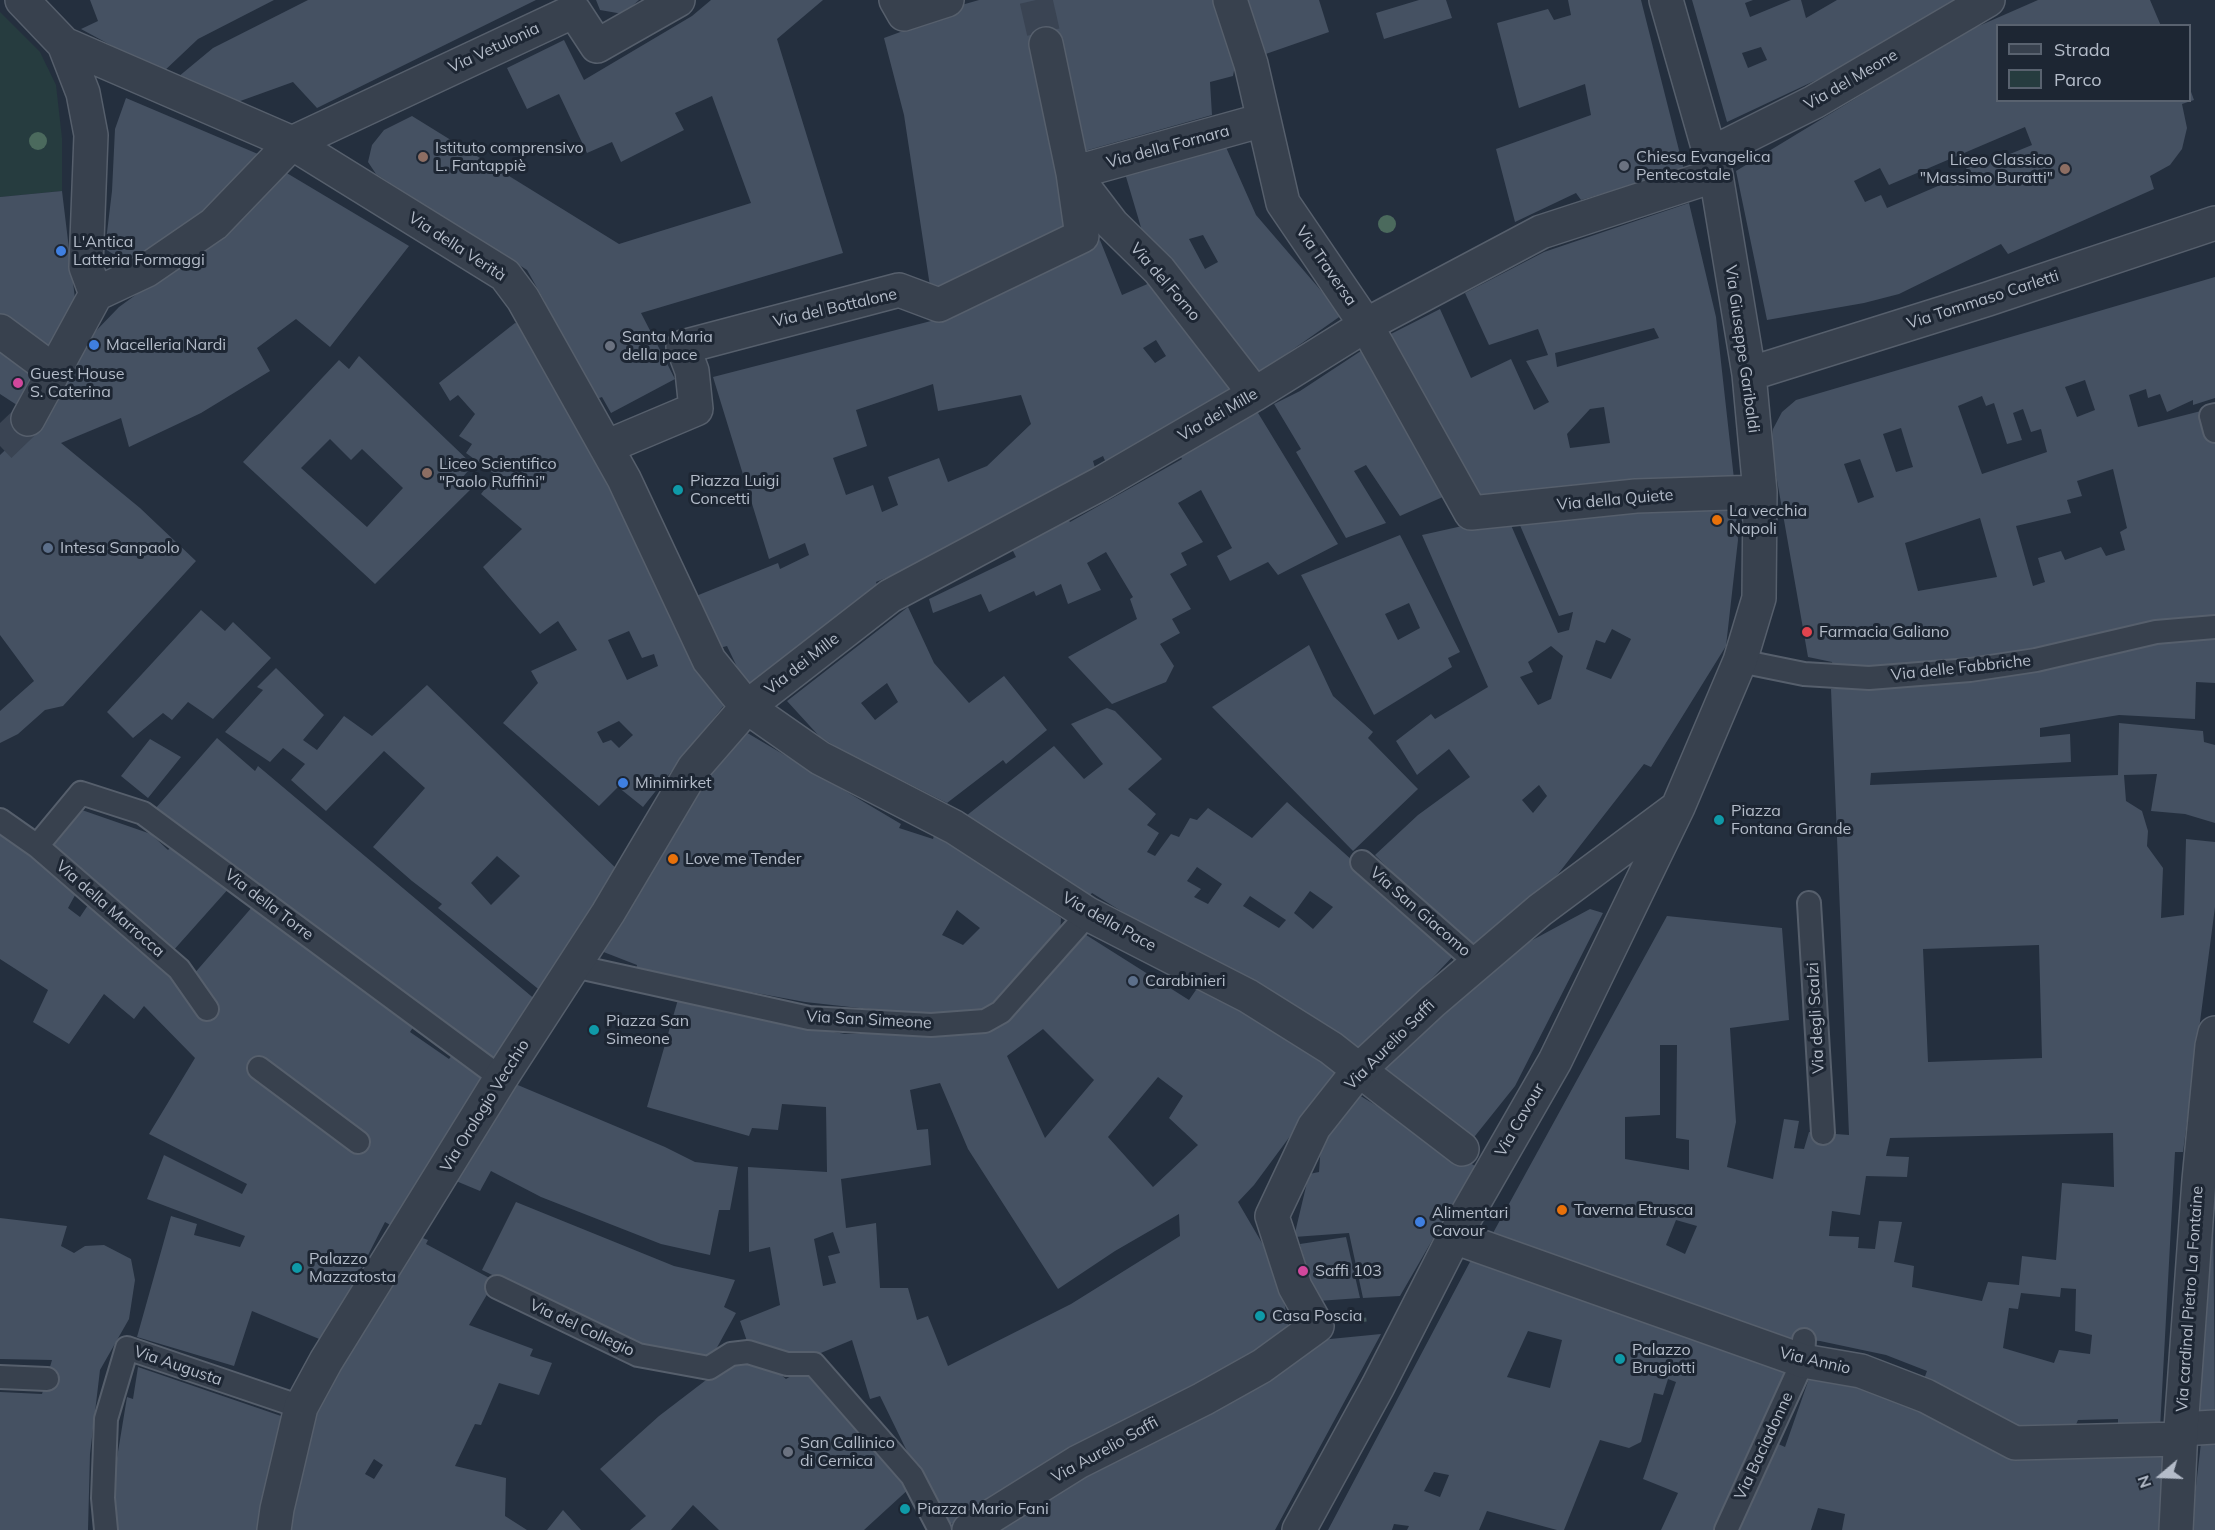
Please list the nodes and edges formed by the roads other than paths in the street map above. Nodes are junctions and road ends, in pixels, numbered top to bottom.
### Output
1 (22, 0) edge
2 (678, 0) edge
3 (896, 0) edge
4 (947, 0) edge
5 (1230, 0) edge
6 (1666, 0) edge
7 (1988, 0) edge
8 (574, 5) edge
9 (64, 44) junction
10 (1046, 44) tunnel mouth
11 (1263, 120) junction
12 (292, 143) junction
13 (1713, 165) junction
14 (1073, 173) junction
15 (2215, 223) edge
16 (96, 294) junction
17 (1366, 325) junction
18 (0, 331) edge
19 (54, 371) junction
20 (1749, 374) junction
21 (1255, 394) junction
22 (2215, 415) edge
23 (28, 419) tunnel mouth
24 (2215, 431) edge
25 (606, 447) junction
26 (1760, 492) junction
27 (1471, 513) joint
28 (2215, 627) edge
29 (1740, 661) junction
30 (1725, 701) joint
31 (747, 706) junction
32 (1678, 807) junction
33 (0, 820) edge
34 (37, 846) junction
35 (1362, 862) dead end
36 (1809, 903) dead end
37 (1088, 914) junction
38 (1477, 963) junction
39 (574, 966) junction
40 (207, 1009) dead end
41 (2214, 1042) edge
42 (259, 1068) dead end
43 (1359, 1070) junction
44 (501, 1078) junction
45 (1823, 1133) dead end
46 (358, 1142) dead end
47 (1462, 1149) dead end
48 (2207, 1180) edge
49 (1454, 1237) junction
50 (496, 1287) dead end
51 (1804, 1350) junction
52 (0, 1377) edge
53 (47, 1379) dead end
54 (301, 1407) junction
55 (2215, 1427) edge
56 (2181, 1434) junction
57 (106, 1530) edge
58 (274, 1530) edge
59 (940, 1530) edge
60 (969, 1530) edge
61 (1299, 1530) edge
62 (1726, 1530) edge
63 (2176, 1530) edge

1 - 9 street
2 - 8 street, Via Vetulonia
3 - 4 street
5 - 11 street, Via Traversa
6 - 13 street, Via Giuseppe Garibaldi
7 - 13 street, Via del Meone
8 - 12 street, Via Vetulonia
9 - 12 street, Via della Verità
9 - 16 street
10 - 14 street, Via del Bottalone
11 - 14 street, Via della Fornara
11 - 17 street, Via Traversa
12 - 16 street
12 - 25 street, Via della Verità
13 - 17 street, Via dei Mille
13 - 20 street, Via Giuseppe Garibaldi
14 - 21 street, Via del Forno
14 - 25 street, Via del Bottalone
15 - 20 street, Via Tommaso Carletti
16 - 19 street
17 - 21 street, Via dei Mille
17 - 27 street, Via Traversa
18 - 19 street
19 - 23 street
20 - 26 street, Via Giuseppe Garibaldi
21 - 31 street, Via dei Mille
22 - 24 lane
25 - 31 street, Via della Verità
26 - 27 street, Via della Quiete
26 - 29 street, Via Giuseppe Garibaldi
28 - 29 lane, Via delle Fabbriche
29 - 30 street, Via Giuseppe Garibaldi
30 - 32 street, Via Cavour
31 - 37 street, Via della Pace
31 - 39 street, Via Orologio Vecchio
32 - 38 street, Via Aurelio Saffi
32 - 49 street, Via Cavour
33 - 34 lane, Via della Marrocca
34 - 40 lane, Via della Marrocca
34 - 44 lane, Via della Torre
35 - 38 lane, Via San Giacomo
36 - 45 lane, Via degli Scalzi
37 - 39 lane, Via San Simeone
37 - 43 street, Via della Pace
38 - 43 street, Via Aurelio Saffi
39 - 44 street, Via Orologio Vecchio
41 - 48 street, Via cardinal Pietro La Fontaine
42 - 46 lane
43 - 47 street, Via della Pace
43 - 60 street, Via Aurelio Saffi
44 - 54 street, Via Orologio Vecchio
48 - 56 street, Via cardinal Pietro La Fontaine
49 - 51 street, Via Annio
49 - 61 street, Via Cavour
50 - 59 lane, Via del Collegio
51 - 56 street, Via Annio
51 - 62 lane, Via Baciadonne
52 - 53 lane
54 - 57 lane, Via Augusta
54 - 58 street, Via Orologio Vecchio
55 - 56 street, Via Annio
56 - 63 street, Via cardinal Pietro La Fontaine

